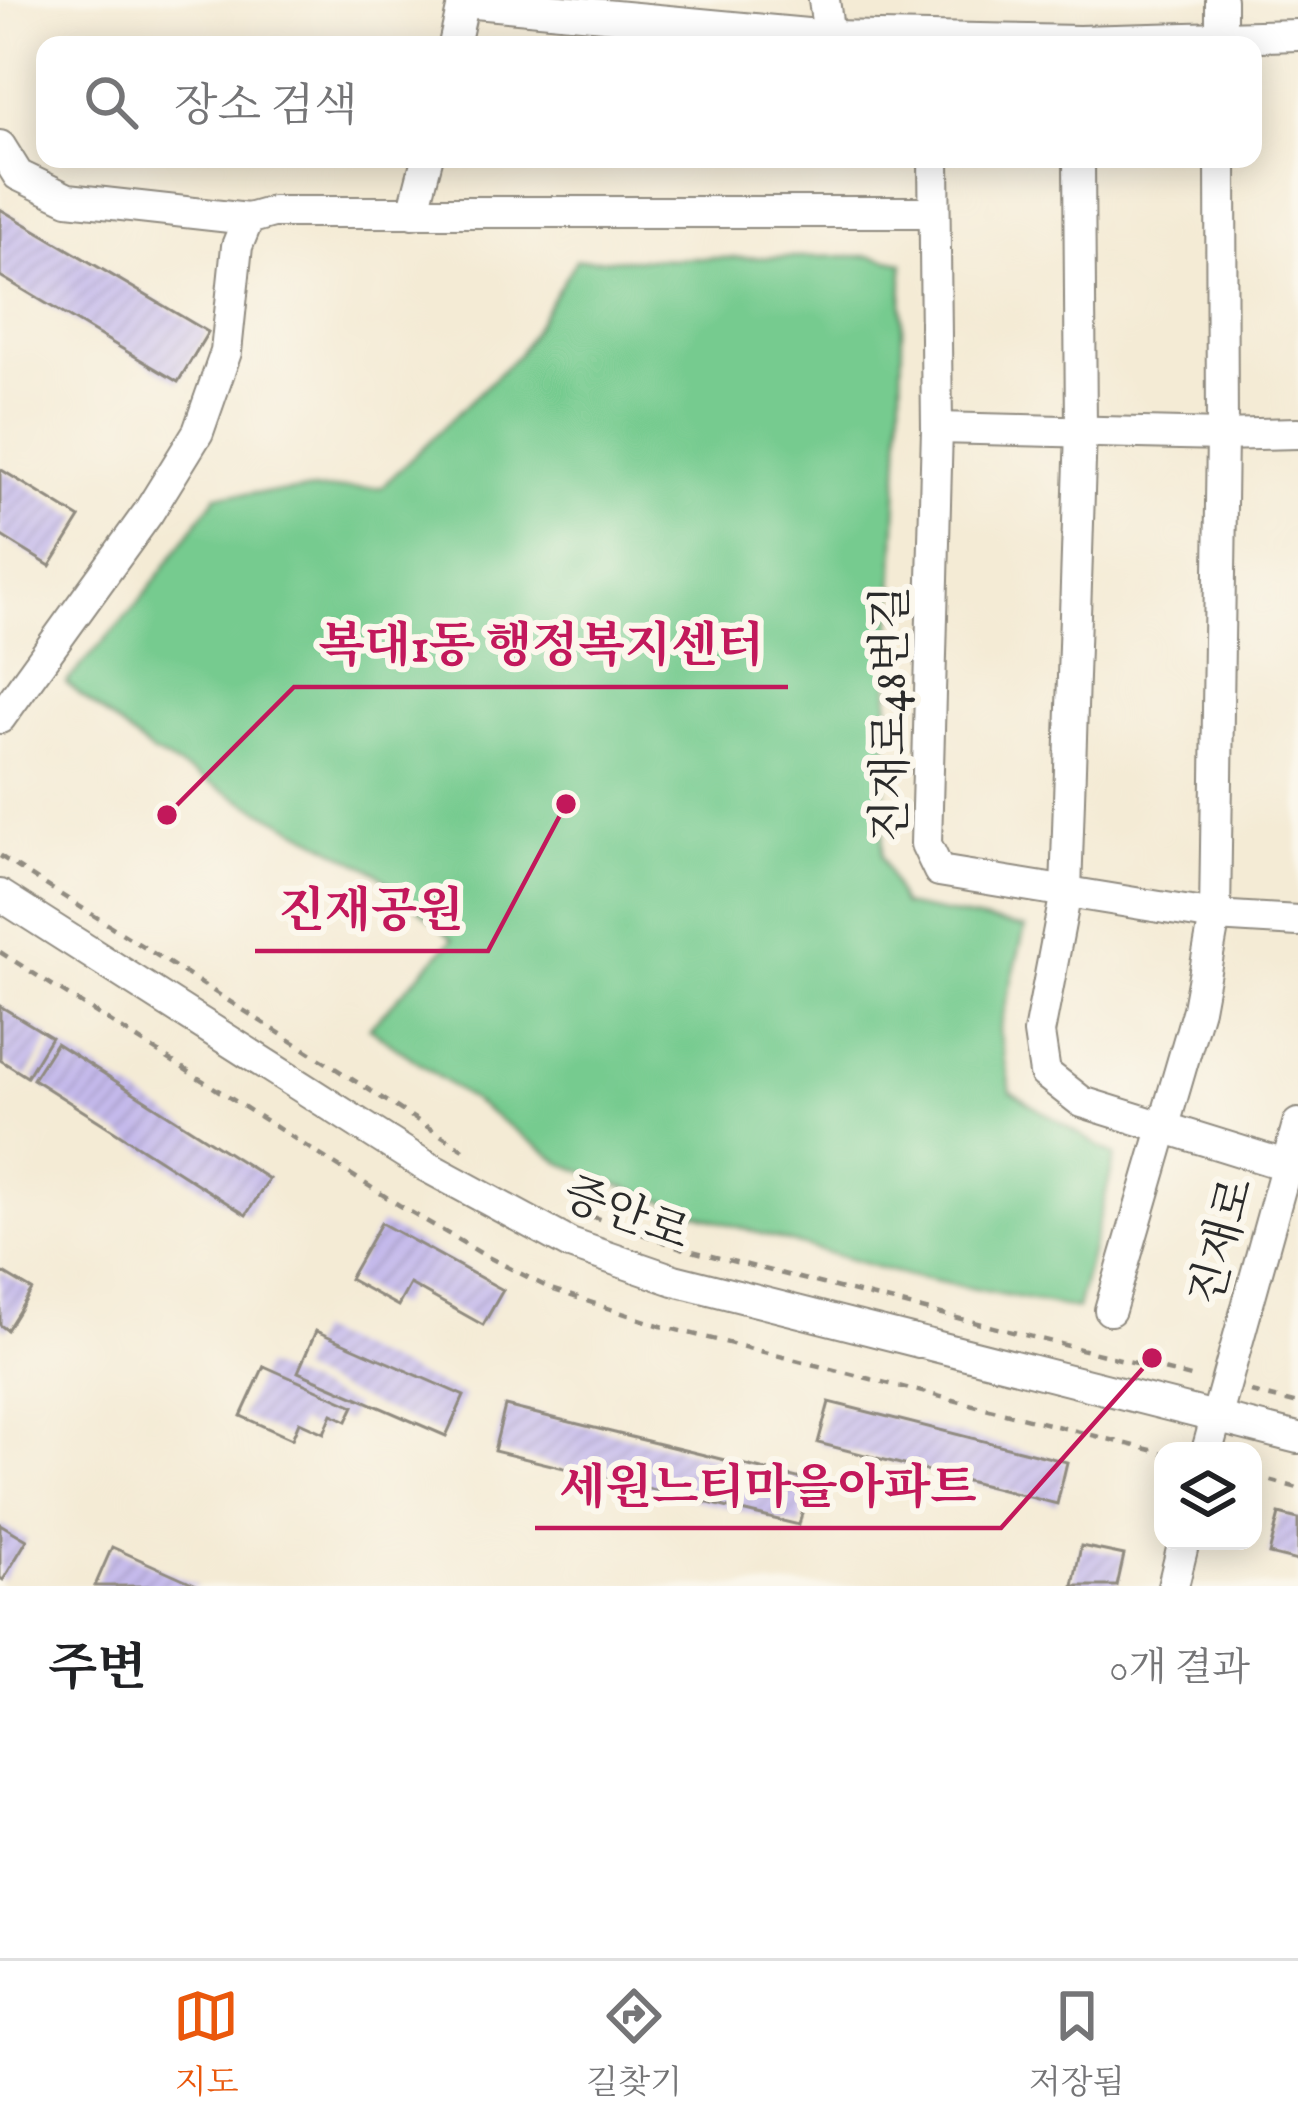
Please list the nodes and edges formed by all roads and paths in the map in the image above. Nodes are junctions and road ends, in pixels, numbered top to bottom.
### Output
1 (824, 0) edge
2 (1221, 0) edge
3 (464, 1) edge
4 (1298, 35) edge
5 (456, 36) edge
6 (829, 36) joint
7 (1221, 36) edge
8 (1262, 38) edge
9 (0, 146) edge
10 (425, 168) edge
11 (934, 168) edge
12 (1079, 168) edge
13 (1221, 168) edge
14 (934, 212) junction
15 (413, 213) junction
16 (248, 219) junction
17 (937, 428) junction
18 (1081, 430) junction
19 (1298, 433) edge
20 (1222, 435) junction
21 (0, 718) edge
22 (0, 856) edge
23 (1066, 892) junction
24 (0, 895) edge
25 (1215, 916) junction
26 (1298, 921) edge
27 (1298, 1124) edge
28 (1164, 1127) junction
29 (482, 1161) dead end
30 (1292, 1168) edge
31 (563, 1204) dead end
32 (1109, 1310) dead end
33 (1226, 1386) junction
34 (1298, 1404) edge
35 (1217, 1417) junction
36 (1298, 1438) edge
37 (1210, 1442) edge
38 (1262, 1478) edge
39 (1298, 1488) edge
40 (1182, 1550) edge
41 (1174, 1586) edge

1 - 6 street
2 - 7 street
3 - 5 street
3 - 6 street
4 - 8 street
9 - 16 street
10 - 15 street
11 - 14 street
12 - 18 street
13 - 20 street
14 - 15 street
14 - 17 street
15 - 16 street
16 - 21 street
17 - 18 street
17 - 23 street, 진재로48번길
18 - 20 street
18 - 23 street
19 - 20 street
20 - 25 street
22 - 29 path
23 - 25 street, 진재로48번길
23 - 28 street
24 - 35 street, 증안로
25 - 26 street, 진재로48번길
25 - 28 street
27 - 30 street, 진재로
28 - 30 street
28 - 32 street
30 - 33 street, 진재로
31 - 33 path
33 - 34 path
33 - 35 street, 진재로
35 - 36 street, 증안로
35 - 37 street, 진재로
38 - 39 path
40 - 41 street

